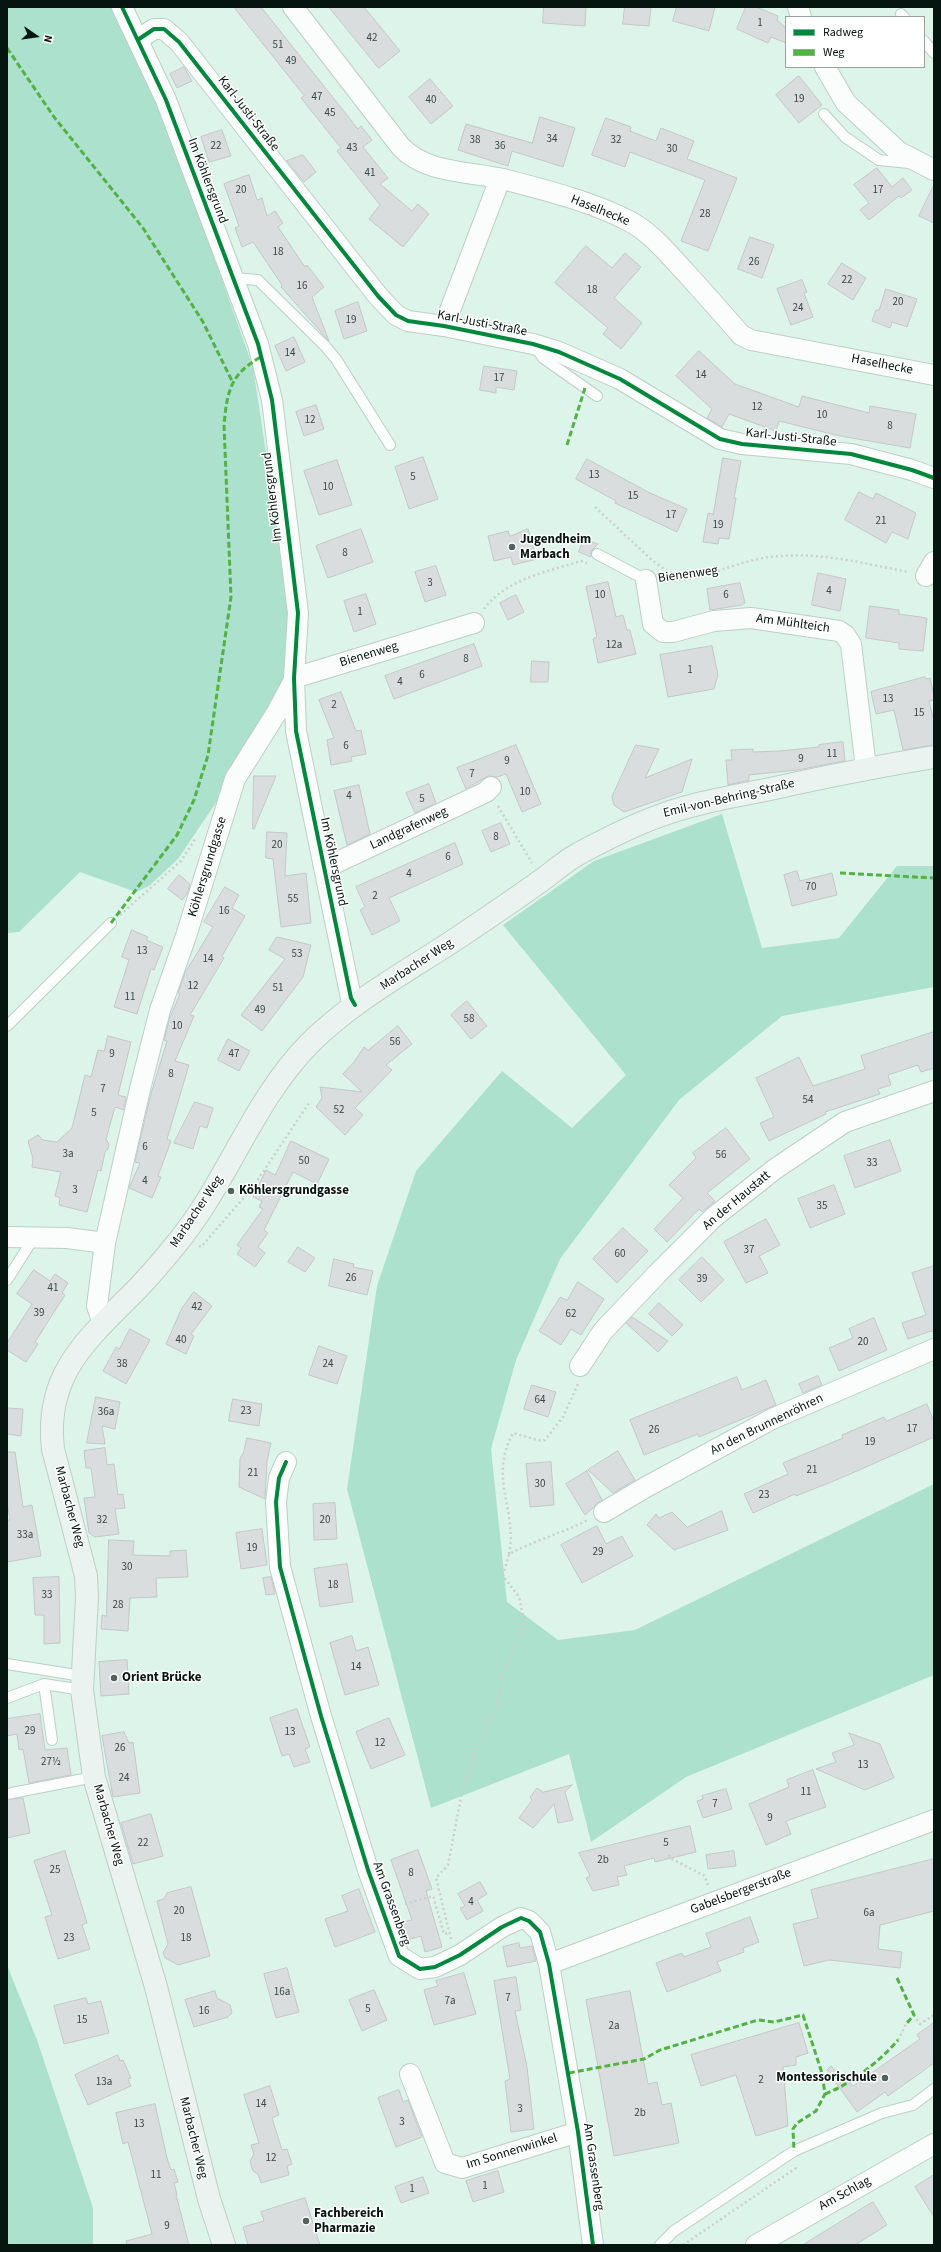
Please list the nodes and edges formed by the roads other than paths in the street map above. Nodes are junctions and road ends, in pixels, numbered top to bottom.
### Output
1 (122, 7) edge
2 (293, 7) edge
3 (139, 39) junction
4 (925, 42) edge
5 (934, 53) edge
6 (826, 68) edge
7 (824, 114) dead end
8 (929, 167) edge
9 (500, 179) junction
10 (233, 278) junction
11 (444, 326) junction
12 (533, 344) junction
13 (934, 376) edge
14 (597, 396) dead end
15 (390, 445) dead end
16 (934, 478) edge
17 (597, 554) dead end
18 (646, 580) joint
19 (474, 623) road end
20 (294, 678) junction
21 (934, 757) edge
22 (866, 768) junction
23 (493, 794) road end
24 (325, 868) junction
25 (111, 923) road end
26 (480, 923) joint
27 (355, 1005) junction
28 (7, 1026) edge
29 (934, 1091) edge
30 (7, 1237) edge
31 (33, 1239) junction
32 (105, 1243) junction
33 (7, 1280) edge
34 (102, 1324) junction
35 (934, 1349) edge
36 (580, 1366) road end
37 (286, 1462) dead end
38 (604, 1512) dead end
39 (7, 1664) edge
40 (82, 1683) junction
41 (44, 1684) junction
42 (7, 1698) edge
43 (52, 1740) dead end
44 (94, 1777) junction
45 (7, 1794) edge
46 (934, 1820) edge
47 (549, 1964) junction
48 (410, 2074) dead end
49 (934, 2089) edge
50 (578, 2132) junction
51 (934, 2144) edge
52 (224, 2245) edge
53 (593, 2245) edge
54 (660, 2245) edge
55 (756, 2245) edge

1 - 3 street, Im Köhlersgrund
2 - 9 street, Haselhecke
3 - 10 street, Im Köhlersgrund
3 - 11 street, Karl-Justi-Straße
4 - 5 lane
6 - 8 street
7 - 8 lane
9 - 11 street
9 - 13 street, Haselhecke
10 - 15 lane
10 - 20 street, Im Köhlersgrund
11 - 12 street, Karl-Justi-Straße
12 - 14 lane
12 - 16 street, Karl-Justi-Straße
17 - 18 lane
18 - 22 street, Am Mühlteich
19 - 20 street, Bienenweg
20 - 24 street, Im Köhlersgrund
20 - 32 street, Köhlersgrundgasse
21 - 22 main road, Emil-von-Behring-Straße
22 - 26 main road, Emil-von-Behring-Straße
23 - 24 street, Landgrafenweg
24 - 27 street, Im Köhlersgrund
25 - 28 lane
26 - 27 main road, Marbacher Weg
27 - 34 main road, Marbacher Weg
29 - 36 street, An der Haustatt
30 - 31 street
31 - 32 street
31 - 33 lane
32 - 34 street, Köhlersgrundgasse
34 - 40 main road, Marbacher Weg
35 - 38 street, An den Brunnenröhren
37 - 47 street, Am Grassenberg
39 - 40 lane
40 - 41 lane
40 - 44 main road, Marbacher Weg
41 - 42 lane
41 - 43 lane
44 - 45 lane
44 - 52 main road, Marbacher Weg
46 - 47 street, Gabelsbergerstraße
47 - 50 street, Am Grassenberg
48 - 50 street, Im Sonnenwinkel
49 - 54 lane
50 - 53 street, Am Grassenberg
51 - 55 street, Am Schlag

